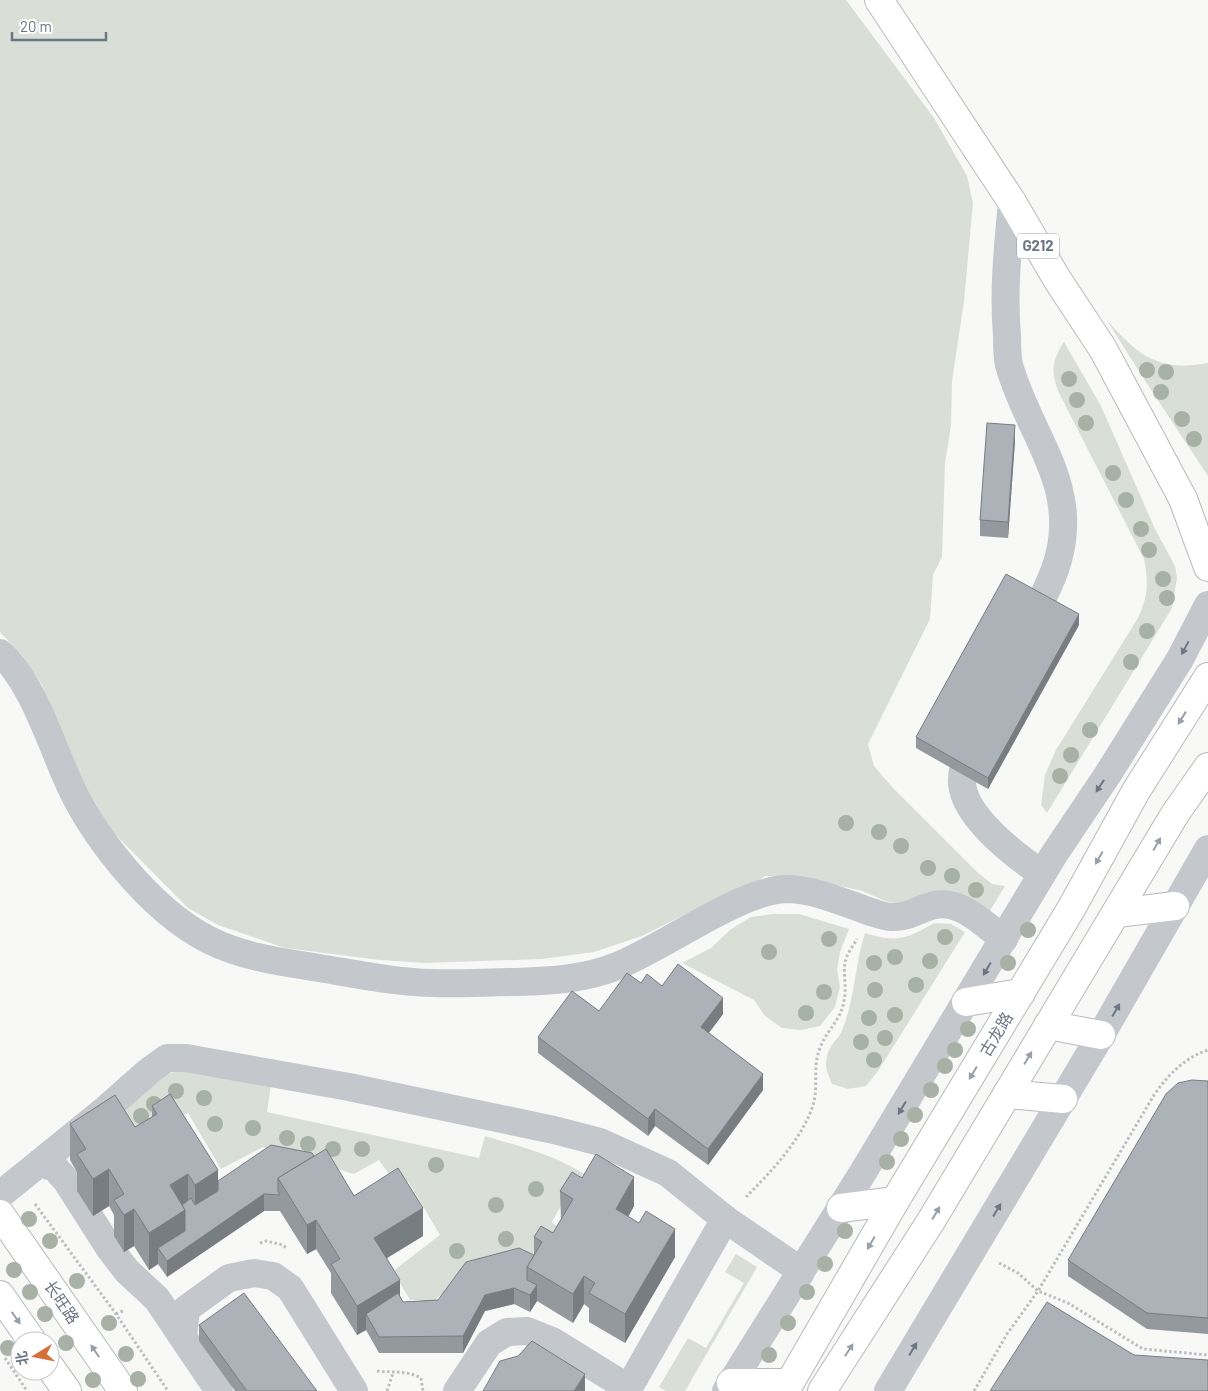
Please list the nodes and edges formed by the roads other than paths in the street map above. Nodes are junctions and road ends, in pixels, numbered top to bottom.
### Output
1 (878, 0) edge
2 (1012, 202) junction
3 (1183, 499) junction
4 (1208, 522) edge
5 (1208, 568) edge
6 (1208, 605) edge
7 (1017, 650) edge
8 (0, 653) edge
9 (1208, 677) edge
10 (983, 720) edge
11 (1208, 767) edge
12 (1208, 849) edge
13 (1042, 874) junction
14 (1175, 906) junction
15 (1117, 913) junction
16 (1004, 939) junction
17 (1021, 993) junction
18 (966, 1002) junction
19 (1048, 1025) junction
20 (1102, 1035) junction
21 (1006, 1094) junction
22 (1062, 1099) junction
23 (40, 1163) junction
24 (8, 1188) edge
25 (895, 1201) junction
26 (841, 1208) junction
27 (0, 1214) edge
28 (725, 1218) junction
29 (800, 1274) junction
30 (0, 1295) edge
31 (25, 1331) edge
32 (183, 1337) junction
33 (729, 1387) edge
34 (787, 1387) edge
35 (628, 1390) edge
36 (123, 1391) edge
37 (219, 1391) edge
38 (354, 1391) edge
39 (456, 1391) edge
40 (822, 1391) edge
41 (888, 1391) edge

1 - 2 main road, G212
2 - 3 main road, G212
2 - 7 street
3 - 4 main road
3 - 5 main road
6 -> 13 street
8 - 16 street
9 -> 17 main road, 古龙路
10 - 13 street
15 -> 11 main road
12 - 14 street
13 - 16 street
14 - 15 main road
20 -> 14 street
15 - 19 main road
16 -> 18 street
17 - 18 main road
17 -> 25 main road, 古龙路
18 -> 26 street
19 - 20 main road
21 -> 19 main road
20 - 22 street
21 - 22 main road
40 -> 21 main road
41 -> 22 street
23 - 24 street
23 - 28 street
23 - 32 street
25 - 26 main road
25 -> 34 main road, 古龙路
26 - 29 street
36 -> 27 main road, 长旺路
28 - 29 street
28 - 35 street
29 - 33 street
30 -> 31 main road
32 - 37 street
32 - 38 street
33 - 34 main road
35 - 39 street

